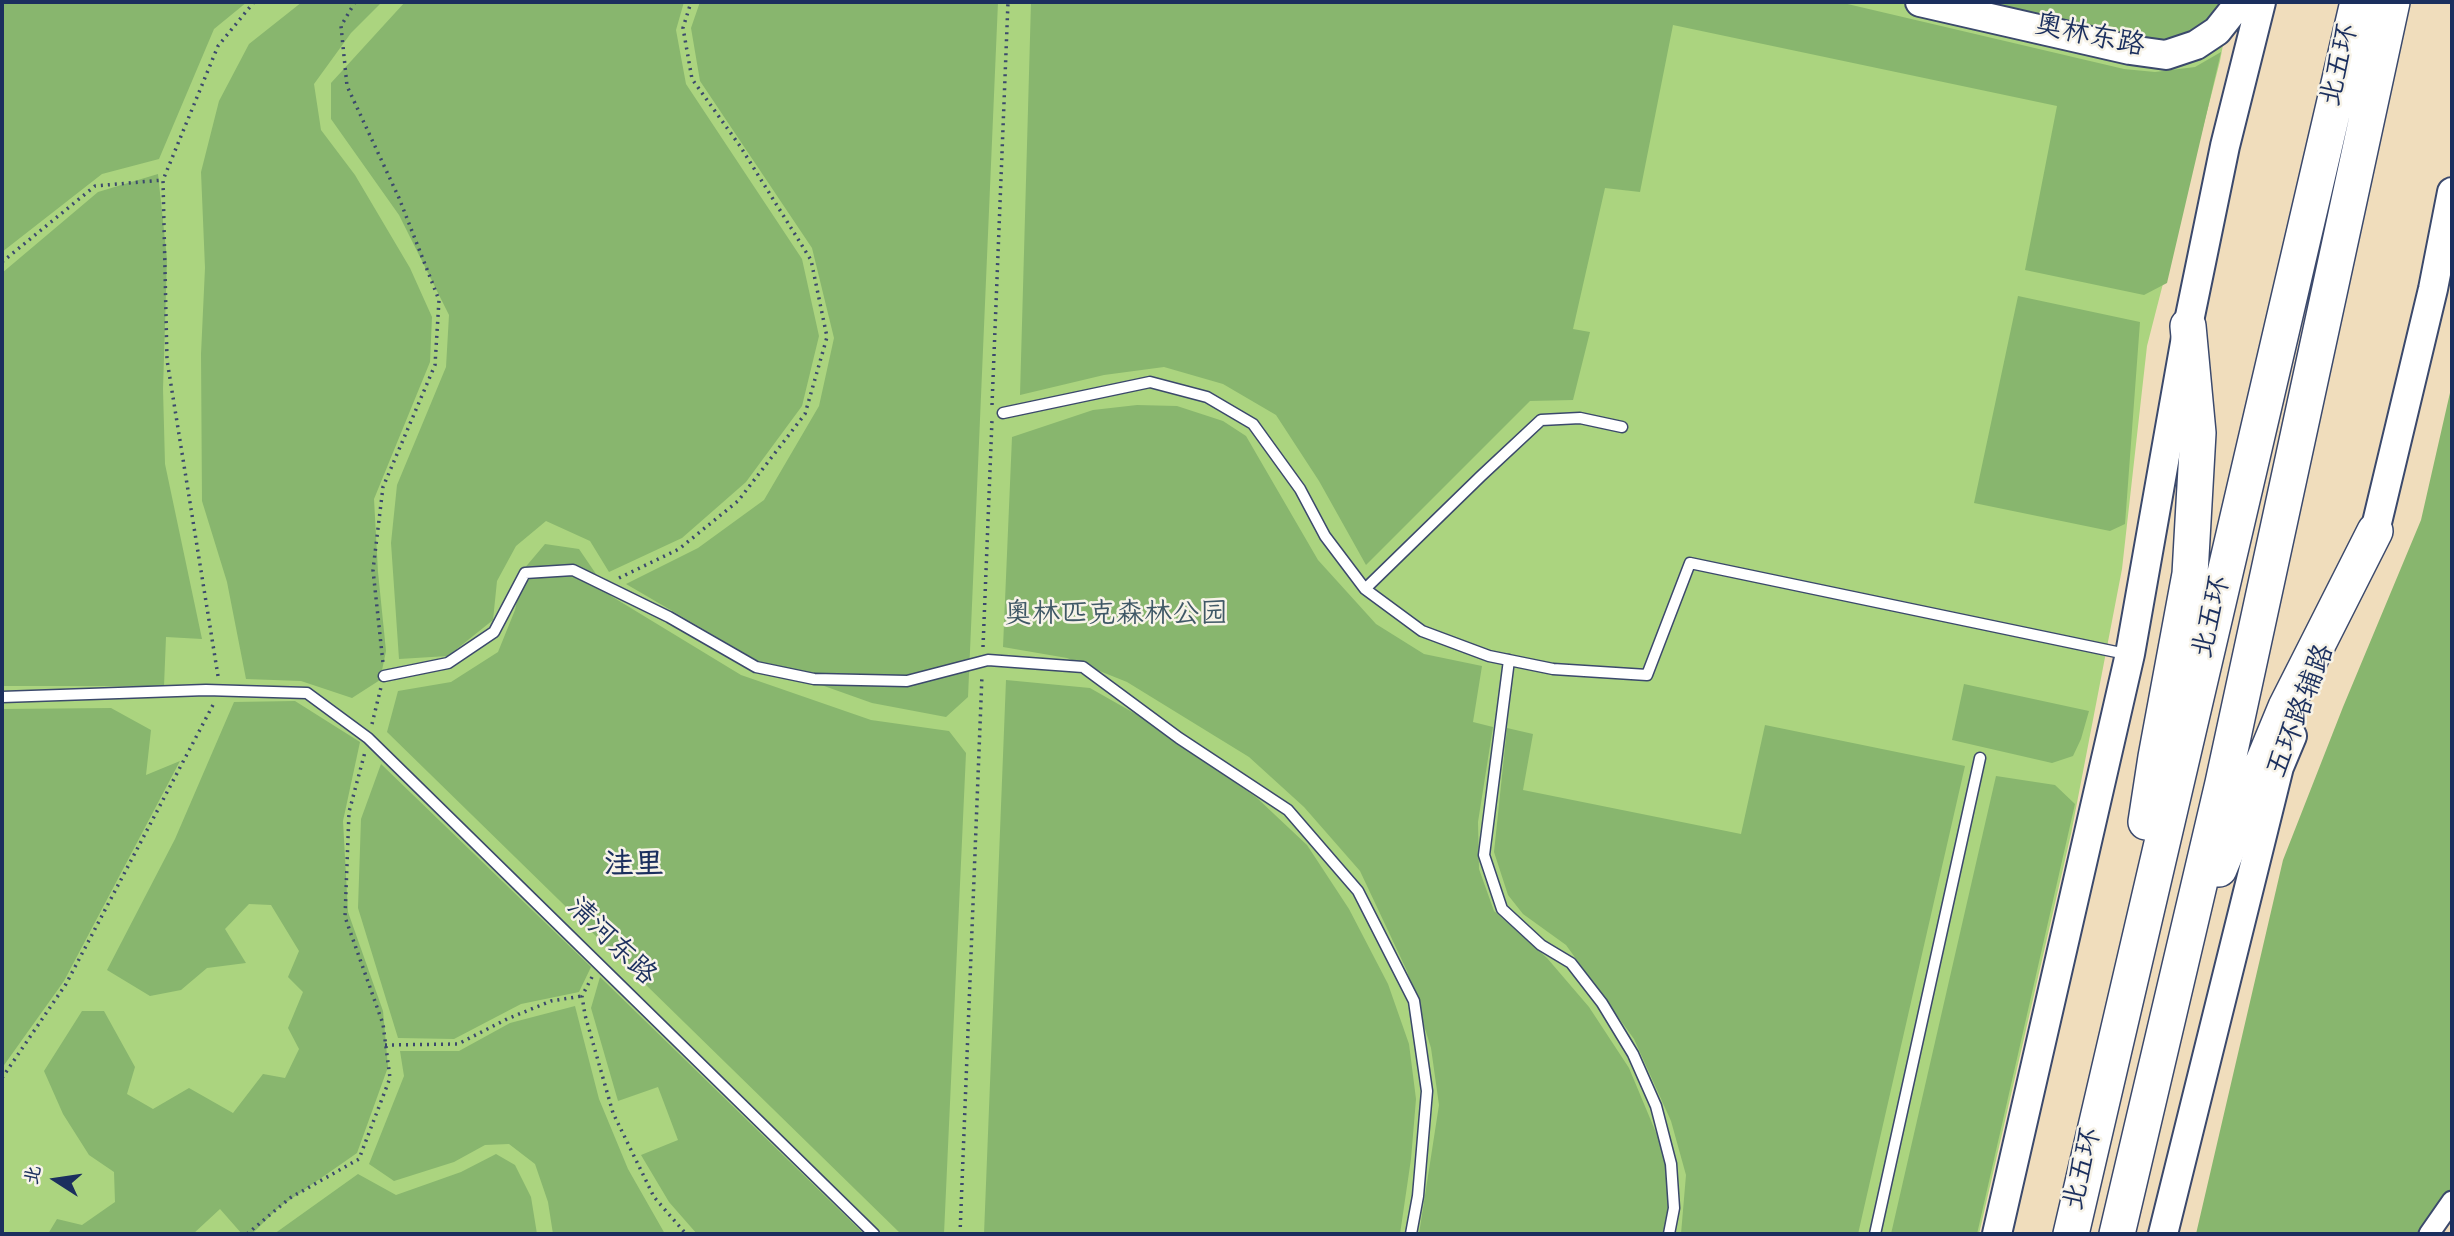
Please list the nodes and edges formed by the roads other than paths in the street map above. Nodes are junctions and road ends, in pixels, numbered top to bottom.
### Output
1 (1920, 2) edge
2 (2240, 2) edge
3 (2262, 2) edge
4 (2358, 2) edge
5 (2392, 2) edge
6 (2452, 192) edge
7 (2188, 326) junction
8 (1003, 413) dead end
9 (1622, 427) dead end
10 (2375, 531) junction
11 (1366, 589) junction
12 (2130, 654) junction
13 (1509, 660) junction
14 (384, 676) road end
15 (2, 696) edge
16 (1980, 758) dead end
17 (2184, 949) junction
18 (2110, 1068) junction
19 (2452, 1201) edge
20 (874, 1234) edge
21 (1412, 1234) edge
22 (1669, 1234) edge
23 (1875, 1234) edge
24 (1997, 1234) edge
25 (2071, 1234) edge
26 (2117, 1234) edge
27 (2163, 1234) edge
28 (2429, 1234) edge

1 - 2 street, 奥林东路
3 - 7 street
4 - 18 highway, 北五环
5 - 17 highway, 北五环
6 - 10 street, 五环路辅路
7 - 12 street
7 - 18 highway
8 - 11 lane
9 - 11 lane
10 - 17 highway
10 - 27 street, 五环路辅路
11 - 13 lane
12 - 13 lane
12 - 24 street
13 - 22 lane
14 - 21 lane
15 - 20 lane, 清河东路
16 - 23 lane
17 - 26 highway, 北五环
18 - 25 highway, 北五环
19 - 28 street

